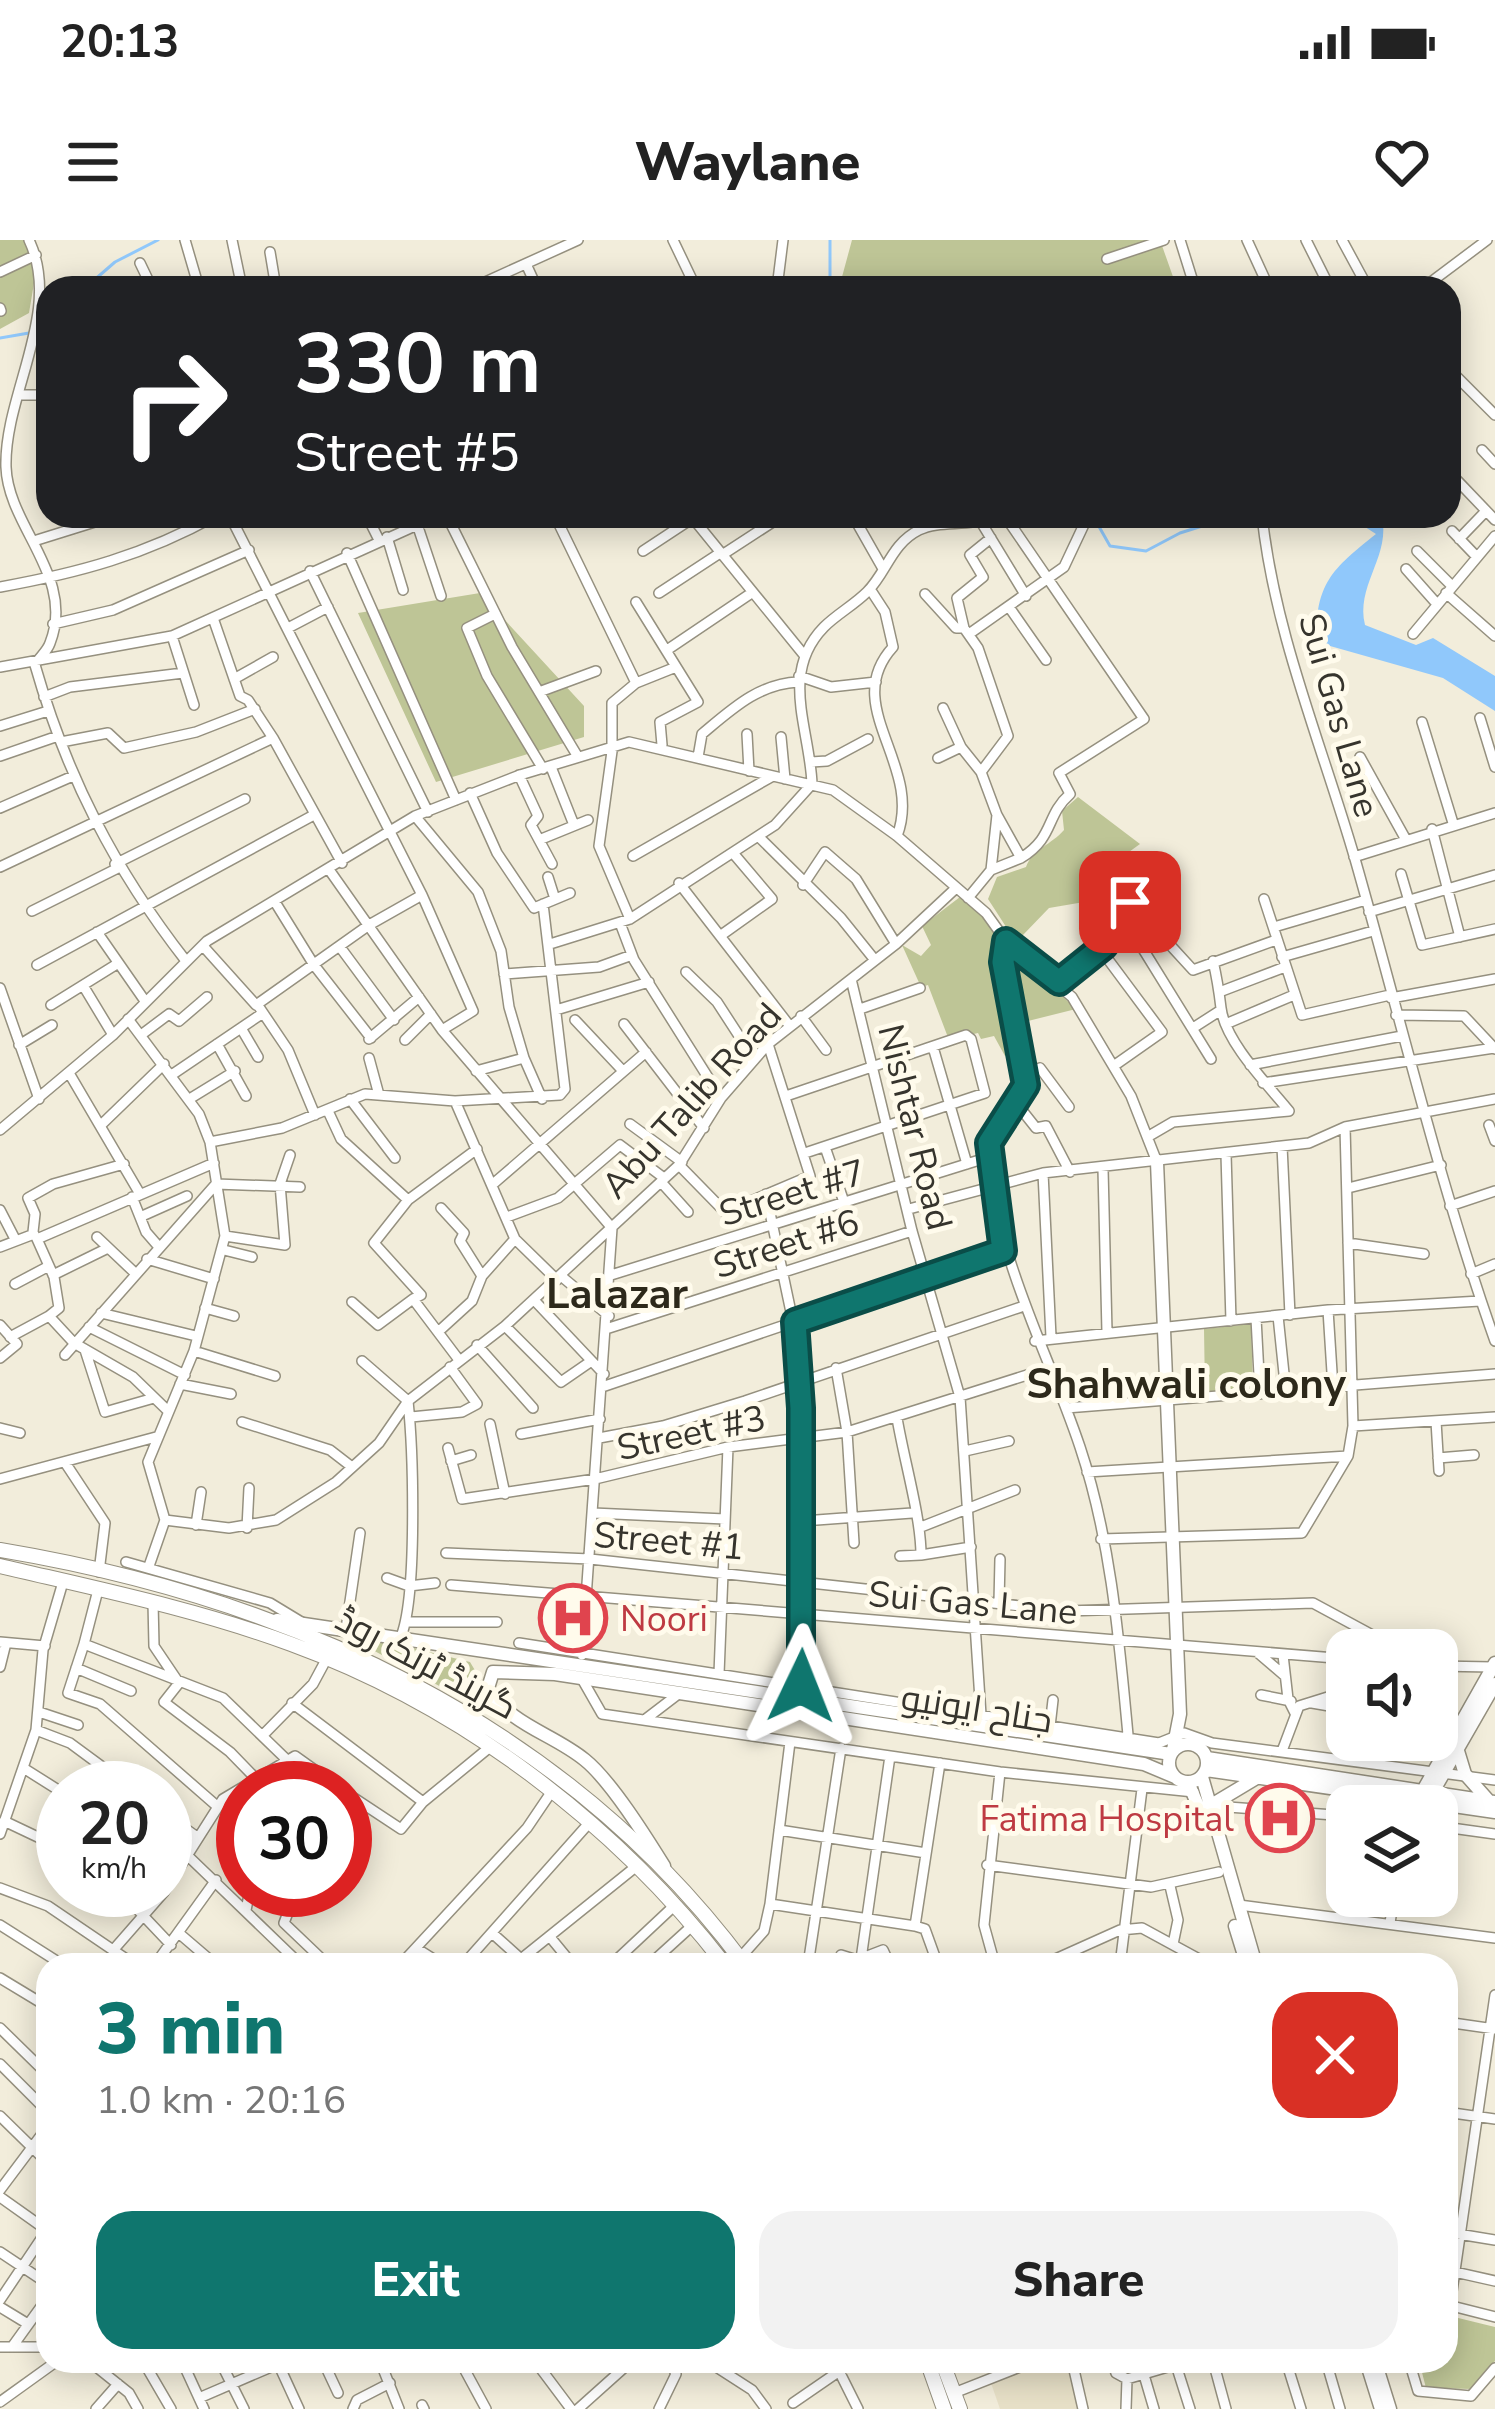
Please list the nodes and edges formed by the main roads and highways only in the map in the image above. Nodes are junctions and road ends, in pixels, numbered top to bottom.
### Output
1 (1157, 1162) road end
2 (0, 1550) edge
3 (0, 1567) edge
4 (275, 1620) junction
5 (1494, 1665) edge
6 (555, 1668) junction
7 (1495, 1684) edge
8 (682, 1687) junction
9 (1178, 1744) junction
10 (1458, 1750) joint
11 (1449, 1761) edge
12 (1197, 1772) junction
13 (1440, 1772) junction
14 (1259, 1777) junction
15 (1329, 1785) edge
16 (1432, 1785) edge
17 (1326, 1786) edge
18 (1458, 1800) edge
19 (1493, 1805) edge
20 (1208, 1807) junction
21 (666, 1870) junction
22 (719, 1930) junction
23 (706, 1941) junction
24 (723, 1953) edge
25 (732, 1953) edge
26 (1247, 1953) edge
27 (1248, 1953) edge
28 (930, 2373) edge
29 (946, 2373) edge
30 (1370, 2373) edge
31 (1377, 2373) edge
32 (944, 2409) edge
33 (960, 2409) edge
34 (1383, 2409) edge

1 - 9 main road
2 - 4 highway, گرینڈ ٹرنک روڈ
3 - 23 highway, گرینڈ ٹرنک روڈ
4 - 6 main road
4 - 21 highway, گرینڈ ٹرنک روڈ
5 - 13 main road
6 - 8 main road, جناح ایونیو
6 - 8 main road, جناح ایونیو
6 - 21 main road
7 - 10 main road
8 - 9 main road, جناح ایونیو
8 - 12 main road, جناح ایونیو
9 - 12 main road
9 - 12 main road
9 - 12 main road, جناح ایونیو
10 - 19 main road
11 - 13 main road
12 - 14 main road, جناح ایونیو
12 - 17 main road, جناح ایونیو
12 - 20 main road
12 - 26 main road
13 - 16 main road
14 - 15 main road, جناح ایونیو
14 - 20 main road
18 - 19 main road, جناح ایونیو
20 - 27 main road
21 - 22 highway, گرینڈ ٹرنک روڈ
22 - 23 highway
22 - 25 highway, گرینڈ ٹرنک روڈ
23 - 24 highway, گرینڈ ٹرنک روڈ
28 - 32 highway
29 - 33 highway
30 - 34 main road
31 - 34 main road

